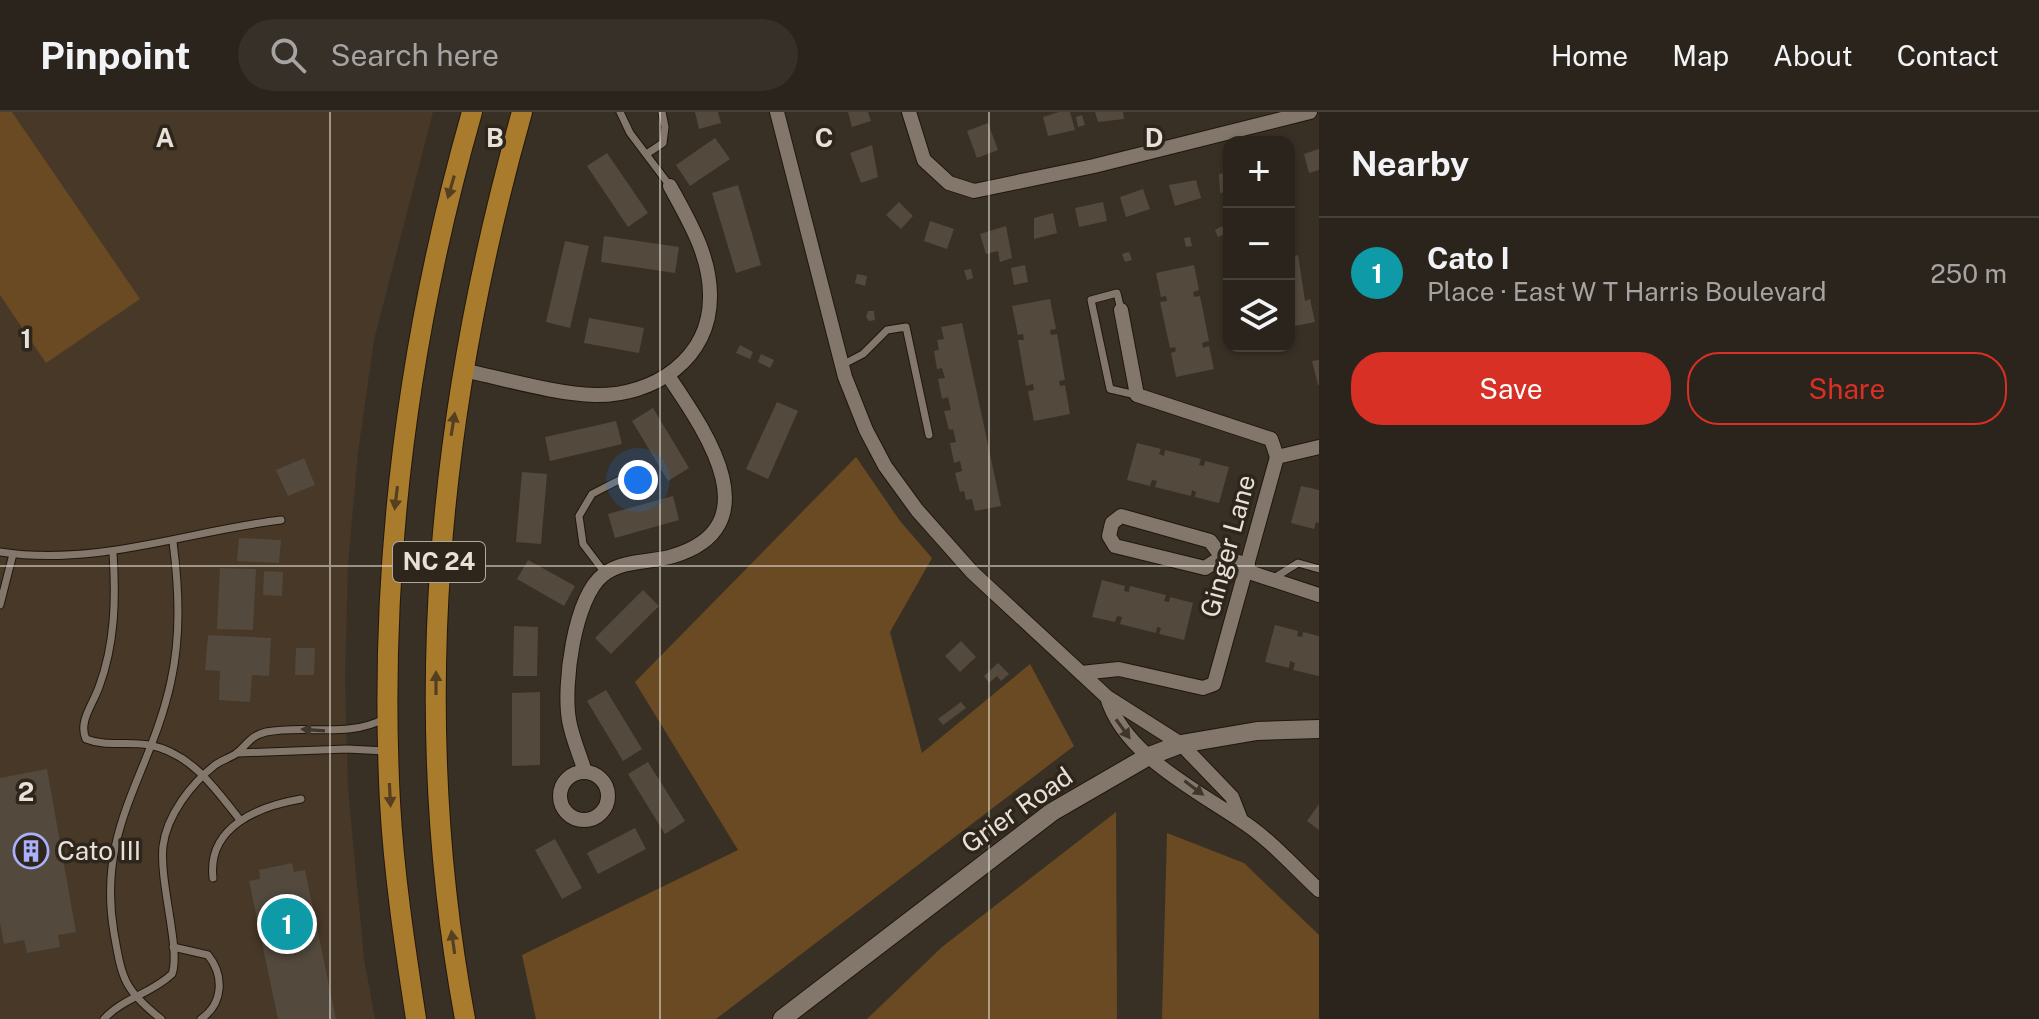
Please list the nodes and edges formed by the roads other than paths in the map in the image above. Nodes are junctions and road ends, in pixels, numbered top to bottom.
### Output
1 (472, 112) edge
2 (522, 112) edge
3 (620, 112) edge
4 (662, 112) edge
5 (777, 112) edge
6 (909, 112) edge
7 (1310, 112) edge
8 (648, 153) junction
9 (670, 186) joint
10 (1121, 310) joint
11 (842, 365) junction
12 (462, 370) junction
13 (669, 377) junction
14 (1137, 395) junction
15 (929, 435) dead end
16 (1319, 447) edge
17 (1277, 457) junction
18 (631, 474) dead end
19 (281, 520) dead end
20 (173, 542) junction
21 (0, 552) edge
22 (113, 553) junction
23 (13, 554) junction
24 (1222, 557) junction
25 (1247, 568) junction
26 (1319, 569) edge
27 (605, 573) junction
28 (1272, 580) junction
29 (1319, 595) edge
30 (0, 605) edge
31 (1081, 673) junction
32 (1107, 697) junction
33 (388, 717) junction
34 (1319, 729) edge
35 (1181, 744) junction
36 (149, 745) junction
37 (388, 752) junction
38 (237, 753) junction
39 (1147, 757) junction
40 (585, 772) dead end
41 (204, 774) junction
42 (301, 799) dead end
43 (240, 820) junction
44 (1241, 820) junction
45 (213, 878) dead end
46 (1319, 890) edge
47 (173, 947) junction
48 (138, 997) junction
49 (104, 1019) edge
50 (161, 1019) edge
51 (201, 1019) edge
52 (416, 1019) edge
53 (465, 1019) edge
54 (782, 1019) edge

1 -> 33 main road, NC 24
2 - 12 main road, NC 24
3 - 8 lane
4 - 8 lane
5 - 11 street
6 - 7 street
8 - 9 lane
9 - 13 street
10 - 14 street
10 - 14 lane
11 - 15 lane
11 - 31 street
12 - 13 street
53 -> 12 main road, NC 24
13 - 27 street
14 - 17 street
16 - 17 street, Ginger Lane
17 - 25 street, Ginger Lane
18 - 27 lane
19 - 20 lane
20 - 22 lane
20 - 36 lane
21 - 23 lane
22 - 23 lane
22 - 36 lane
23 - 30 lane
24 - 24 street
24 - 25 street
25 - 28 street
25 - 31 street, Ginger Lane
26 - 28 lane
27 - 40 street
28 - 29 street
31 - 32 street
32 - 35 street
32 -> 39 street
33 - 37 main road, NC 24
33 -> 38 lane
34 - 35 street, Grier Road
35 - 39 street, Grier Road
35 - 44 street
36 - 41 lane
36 - 48 lane
37 - 38 lane
37 -> 52 main road, NC 24
38 - 41 lane
39 -> 44 street
39 - 54 street, Grier Road
41 - 43 lane
41 - 47 lane
42 - 43 lane
43 - 45 lane
44 - 46 street
47 - 48 lane
47 - 51 lane
48 - 49 lane
48 - 50 lane

